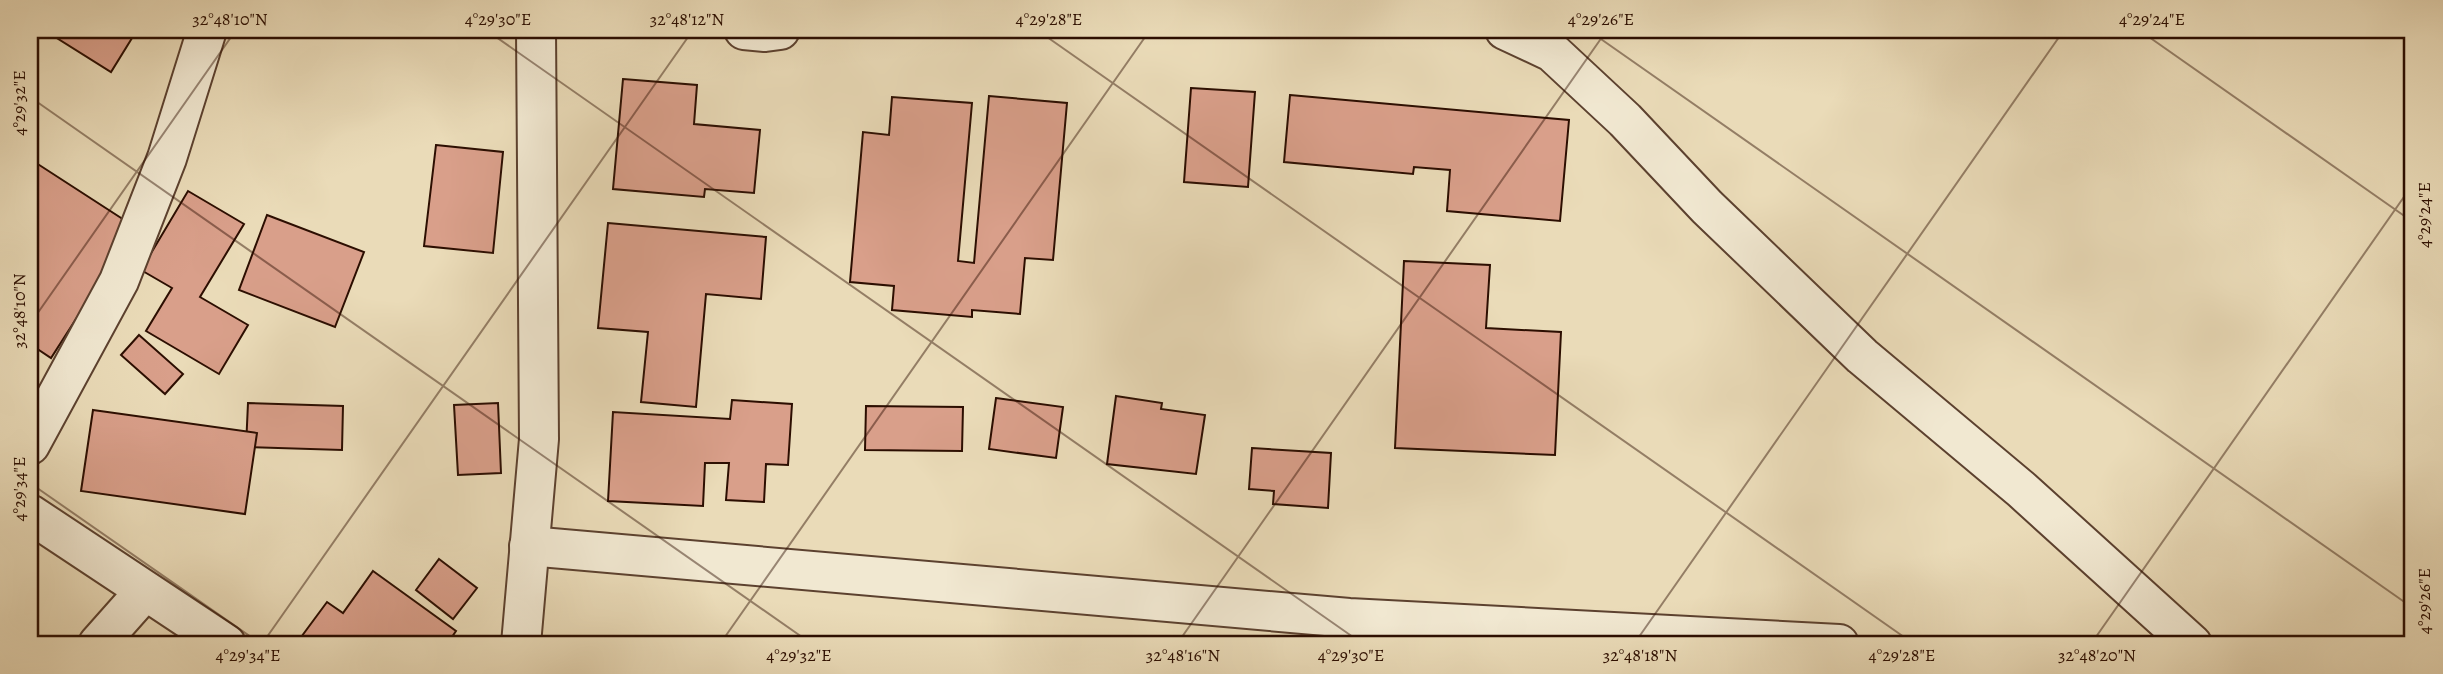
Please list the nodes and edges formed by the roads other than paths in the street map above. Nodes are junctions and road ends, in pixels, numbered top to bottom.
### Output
1 (207, 30) edge
2 (536, 30) edge
3 (744, 30) edge
4 (780, 30) edge
5 (1505, 30) edge
6 (30, 445) edge
7 (30, 514) edge
8 (529, 546) junction
9 (145, 591) junction
10 (97, 644) edge
11 (226, 644) edge
12 (521, 644) edge
13 (1839, 644) edge
14 (2192, 644) edge

1 - 6 street
2 - 8 street
3 - 4 street
5 - 14 street
7 - 9 street
8 - 12 street
8 - 13 street
9 - 10 street
9 - 11 street

